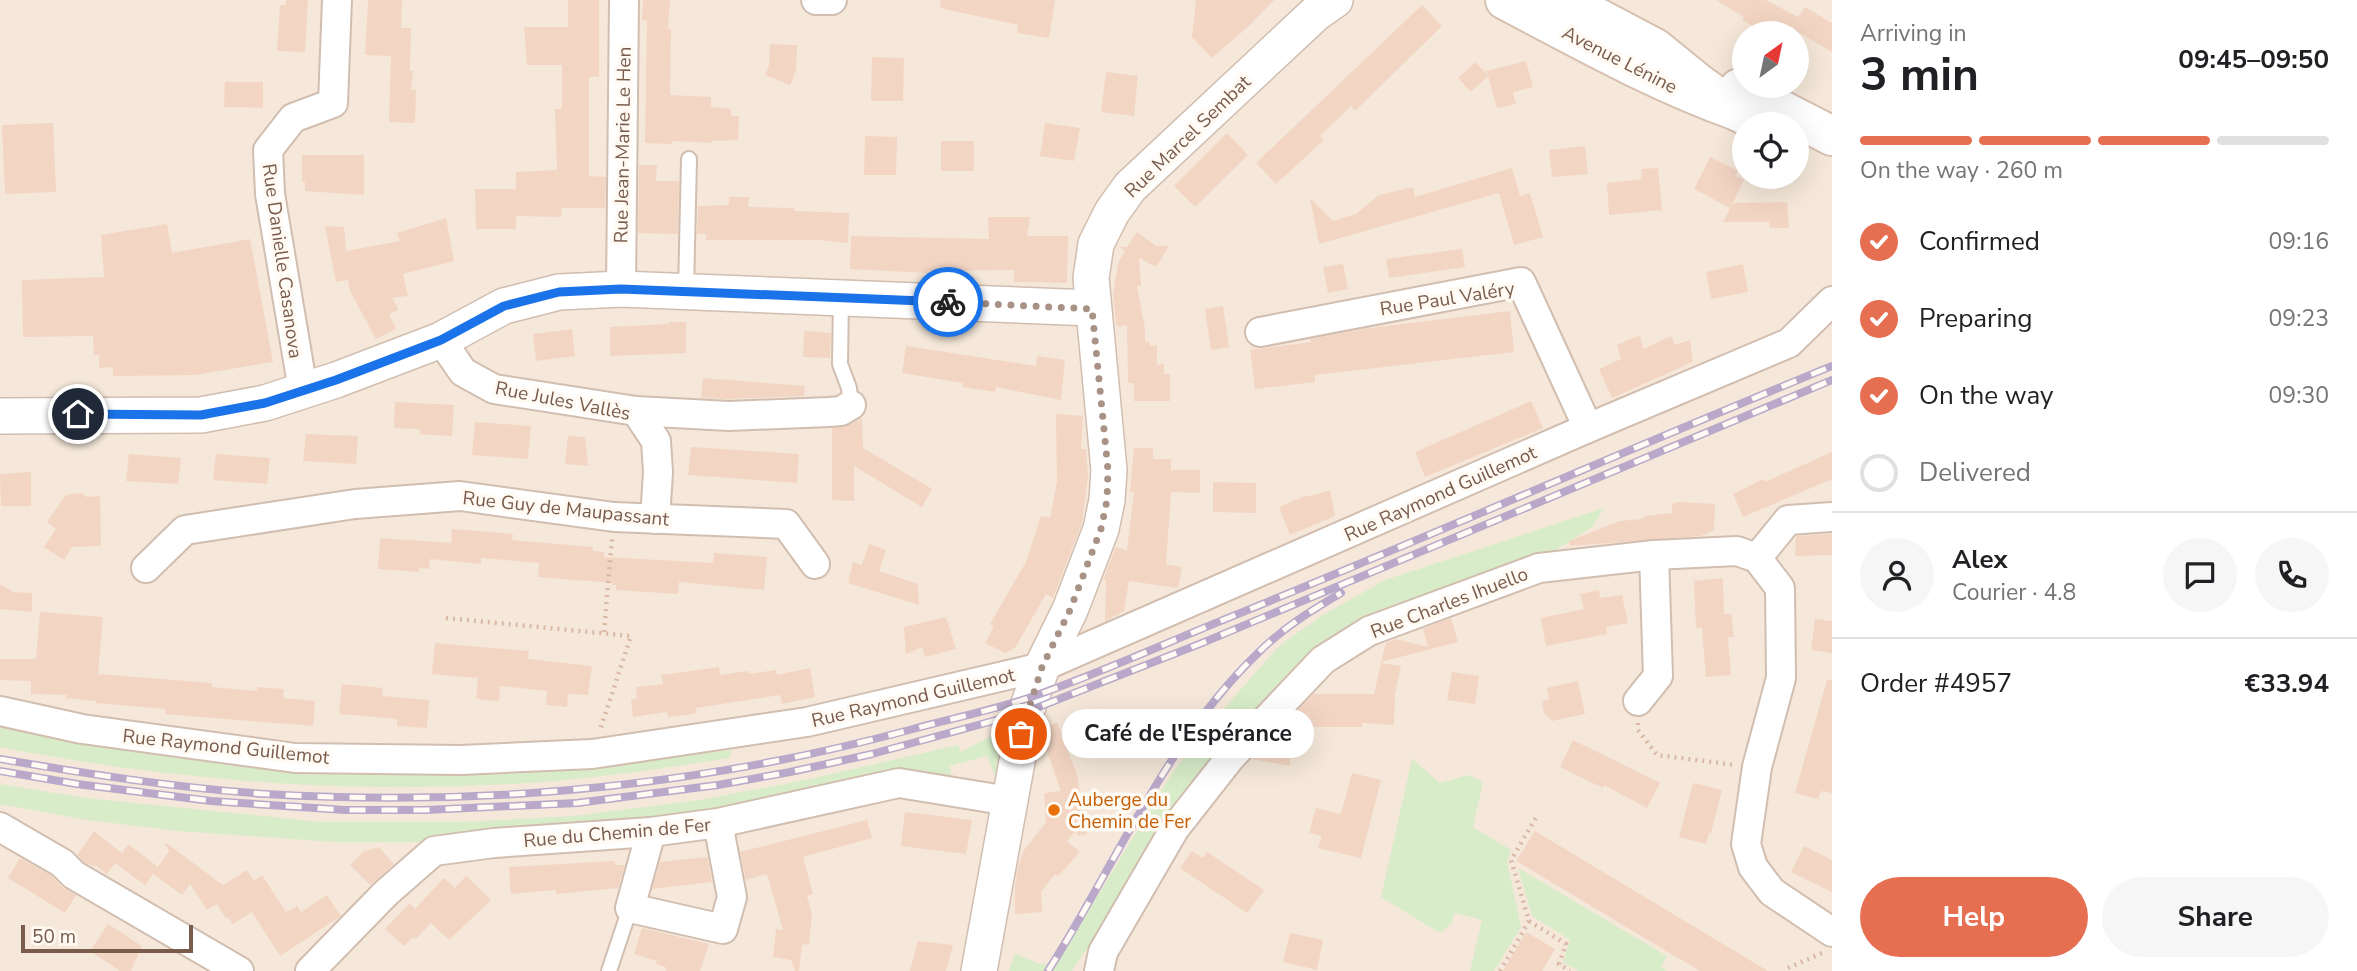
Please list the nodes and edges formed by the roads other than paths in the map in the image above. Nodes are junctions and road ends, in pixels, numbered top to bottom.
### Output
1 (337, 0) edge
2 (625, 0) edge
3 (816, 0) edge
4 (832, 0) edge
5 (1505, 0) edge
6 (1564, 0) edge
7 (1324, 5) edge
8 (1655, 48) junction
9 (1735, 112) edge
10 (1741, 112) edge
11 (1832, 136) edge
12 (1809, 149) edge
13 (689, 159) dead end
14 (1832, 161) edge
15 (621, 289) junction
16 (686, 292) junction
17 (841, 298) junction
18 (1832, 301) edge
19 (1092, 309) junction
20 (1260, 332) dead end
21 (441, 340) junction
22 (303, 390) junction
23 (851, 404) joint
24 (636, 411) junction
25 (0, 416) edge
26 (1588, 428) junction
27 (1832, 517) edge
28 (655, 519) junction
29 (1654, 555) junction
30 (1757, 558) junction
31 (815, 564) dead end
32 (146, 568) dead end
33 (1042, 667) junction
34 (1638, 701) road end
35 (0, 711) edge
36 (1009, 801) junction
37 (718, 823) junction
38 (0, 827) edge
39 (651, 832) junction
40 (630, 908) junction
41 (1829, 940) edge
42 (239, 971) edge
43 (310, 971) edge
44 (609, 971) edge
45 (979, 971) edge
46 (1099, 971) edge

1 - 22 street, Rue Danielle Casanova
2 - 15 street, Rue Jean-Marie Le Hen
3 - 4 street
5 - 9 main road, Avenue Lénine
6 - 8 main road, Avenue Lénine
7 - 19 street, Rue Marcel Sembat
8 - 10 main road, Avenue Lénine
8 - 11 main road
12 - 14 main road
13 - 16 lane
15 - 16 street
15 - 21 street
16 - 17 street
17 - 19 street
17 - 23 lane
18 - 26 street, Rue Raymond Guillemot
19 - 33 street, Rue Marcel Sembat
20 - 26 street, Rue Paul Valéry
21 - 22 street
21 - 24 street, Rue Jules Vallès
22 - 25 street
23 - 24 street
24 - 28 street, Rue Jules Vallès
26 - 33 street, Rue Raymond Guillemot
27 - 30 street
28 - 31 street, Rue Guy de Maupassant
28 - 32 street, Rue Guy de Maupassant
29 - 30 street, Rue Charles Ihuello
29 - 34 street
29 - 46 street, Rue Charles Ihuello
30 - 41 street
33 - 35 street, Rue Raymond Guillemot
33 - 36 street, Rue Marcel Sembat
36 - 37 street, Rue du Chemin de Fer
36 - 45 street, Rue Marcel Sembat
37 - 39 street, Rue du Chemin de Fer
37 - 40 street
38 - 42 street
39 - 40 street
39 - 43 street, Rue du Chemin de Fer
40 - 44 lane

